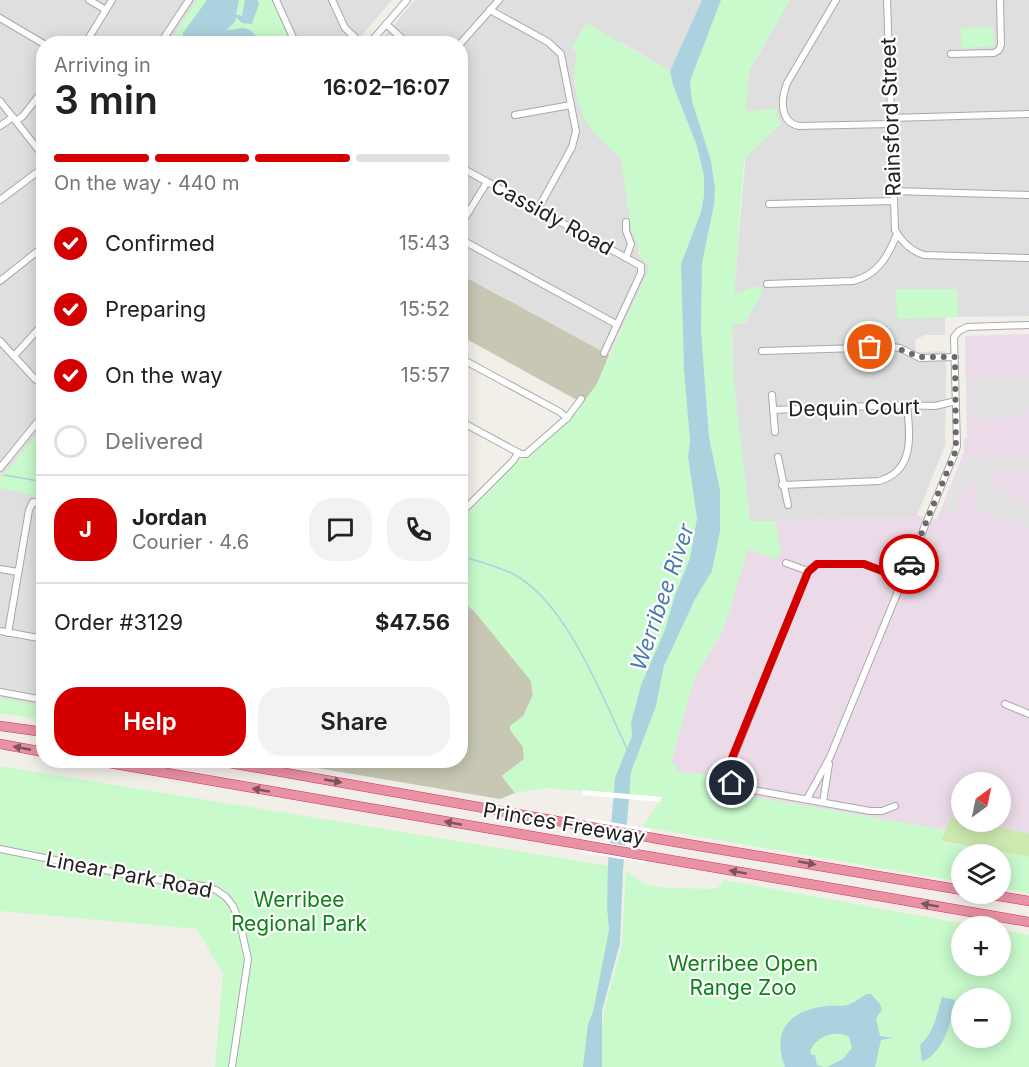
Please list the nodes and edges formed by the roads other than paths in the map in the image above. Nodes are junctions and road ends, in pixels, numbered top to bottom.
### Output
1 (89, 0) edge
2 (112, 0) edge
3 (189, 0) edge
4 (276, 0) edge
5 (332, 0) edge
6 (407, 0) edge
7 (499, 0) edge
8 (836, 0) edge
9 (887, 0) edge
10 (1000, 0) edge
11 (106, 10) junction
12 (490, 10) junction
13 (0, 18) edge
14 (386, 24) junction
15 (90, 36) edge
16 (165, 36) edge
17 (292, 36) edge
18 (354, 36) edge
19 (376, 36) edge
20 (399, 36) edge
21 (467, 36) edge
22 (36, 39) edge
23 (951, 54) dead end
24 (36, 99) edge
25 (0, 101) edge
26 (571, 105) junction
27 (1029, 114) edge
28 (515, 116) dead end
29 (14, 119) junction
30 (891, 121) junction
31 (0, 126) edge
32 (36, 147) edge
33 (468, 171) edge
34 (36, 174) edge
35 (488, 182) junction
36 (893, 190) junction
37 (1029, 195) edge
38 (0, 200) edge
39 (894, 201) junction
40 (769, 204) dead end
41 (538, 209) junction
42 (468, 213) edge
43 (626, 222) dead end
44 (897, 234) junction
45 (468, 243) edge
46 (36, 252) edge
47 (626, 258) junction
48 (1029, 258) edge
49 (0, 281) edge
50 (767, 284) dead end
51 (616, 324) junction
52 (1029, 325) edge
53 (36, 332) edge
54 (0, 341) edge
55 (762, 351) dead end
56 (604, 353) dead end
57 (14, 356) junction
58 (955, 357) junction
59 (468, 362) edge
60 (34, 379) joint
61 (36, 382) edge
62 (772, 396) dead end
63 (581, 399) dead end
64 (908, 405) junction
65 (956, 405) junction
66 (773, 410) junction
67 (567, 418) junction
68 (36, 426) edge
69 (468, 427) edge
70 (775, 432) dead end
71 (519, 453) junction
72 (778, 457) dead end
73 (0, 468) edge
74 (782, 485) junction
75 (36, 503) edge
76 (788, 505) dead end
77 (468, 506) edge
78 (786, 563) dead end
79 (0, 569) edge
80 (18, 572) junction
81 (808, 572) junction
82 (903, 579) junction
83 (0, 632) edge
84 (8, 633) junction
85 (36, 638) edge
86 (0, 692) edge
87 (36, 699) edge
88 (1005, 704) dead end
89 (1029, 714) edge
90 (0, 726) edge
91 (36, 731) edge
92 (0, 744) edge
93 (36, 751) edge
94 (830, 757) junction
95 (138, 768) edge
96 (259, 768) edge
97 (807, 799) junction
98 (823, 802) junction
99 (895, 806) dead end
100 (0, 849) edge
101 (951, 888) edge
102 (1011, 899) edge
103 (1029, 902) edge
104 (1029, 922) edge
105 (232, 1067) edge

1 - 11 street
2 - 11 street
3 - 16 street
4 - 17 street
5 - 18 street
6 - 14 street
7 - 12 street
8 - 30 street
9 - 30 street, Rainsford Street
10 - 23 street
11 - 15 street
12 - 21 street
12 - 26 street
13 - 22 street
14 - 19 street
14 - 20 street
24 - 29 street
25 - 29 street
26 - 28 street
26 - 41 street
27 - 30 street
29 - 31 street
29 - 32 street
30 - 36 street, Rainsford Street
33 - 35 street, Cassidy Road
34 - 38 street
35 - 41 street, Cassidy Road
35 - 42 street
36 - 37 street
36 - 39 street, Rainsford Street
39 - 40 street
39 - 44 street, Rainsford Street
41 - 47 street, Cassidy Road
43 - 47 street
44 - 48 street
44 - 50 street
45 - 51 street
46 - 49 street
47 - 51 street, Cassidy Road
51 - 56 street
52 - 58 street
53 - 57 street
54 - 57 street
55 - 58 street
57 - 60 street
58 - 65 street
59 - 67 street
60 - 61 street
62 - 66 street, Dequin Court
63 - 67 street
64 - 65 street, Dequin Court
64 - 66 street, Dequin Court
64 - 74 street
65 - 82 street
66 - 70 street, Dequin Court
67 - 71 street
68 - 73 street
69 - 71 street
71 - 77 street
72 - 74 street
74 - 76 street
75 - 80 street
78 - 81 street
79 - 80 street
80 - 84 street
81 - 82 street
81 - 97 street
82 - 94 street
83 - 84 street
84 - 85 street
86 - 87 street
88 - 89 street
90 - 91 highway
93 -> 92 highway
94 - 97 street
94 - 98 street
104 -> 95 highway, Princes Freeway
96 -> 101 highway, Princes Freeway
97 - 98 street
98 - 99 street
100 - 105 street, Linear Park Road
102 - 103 highway

